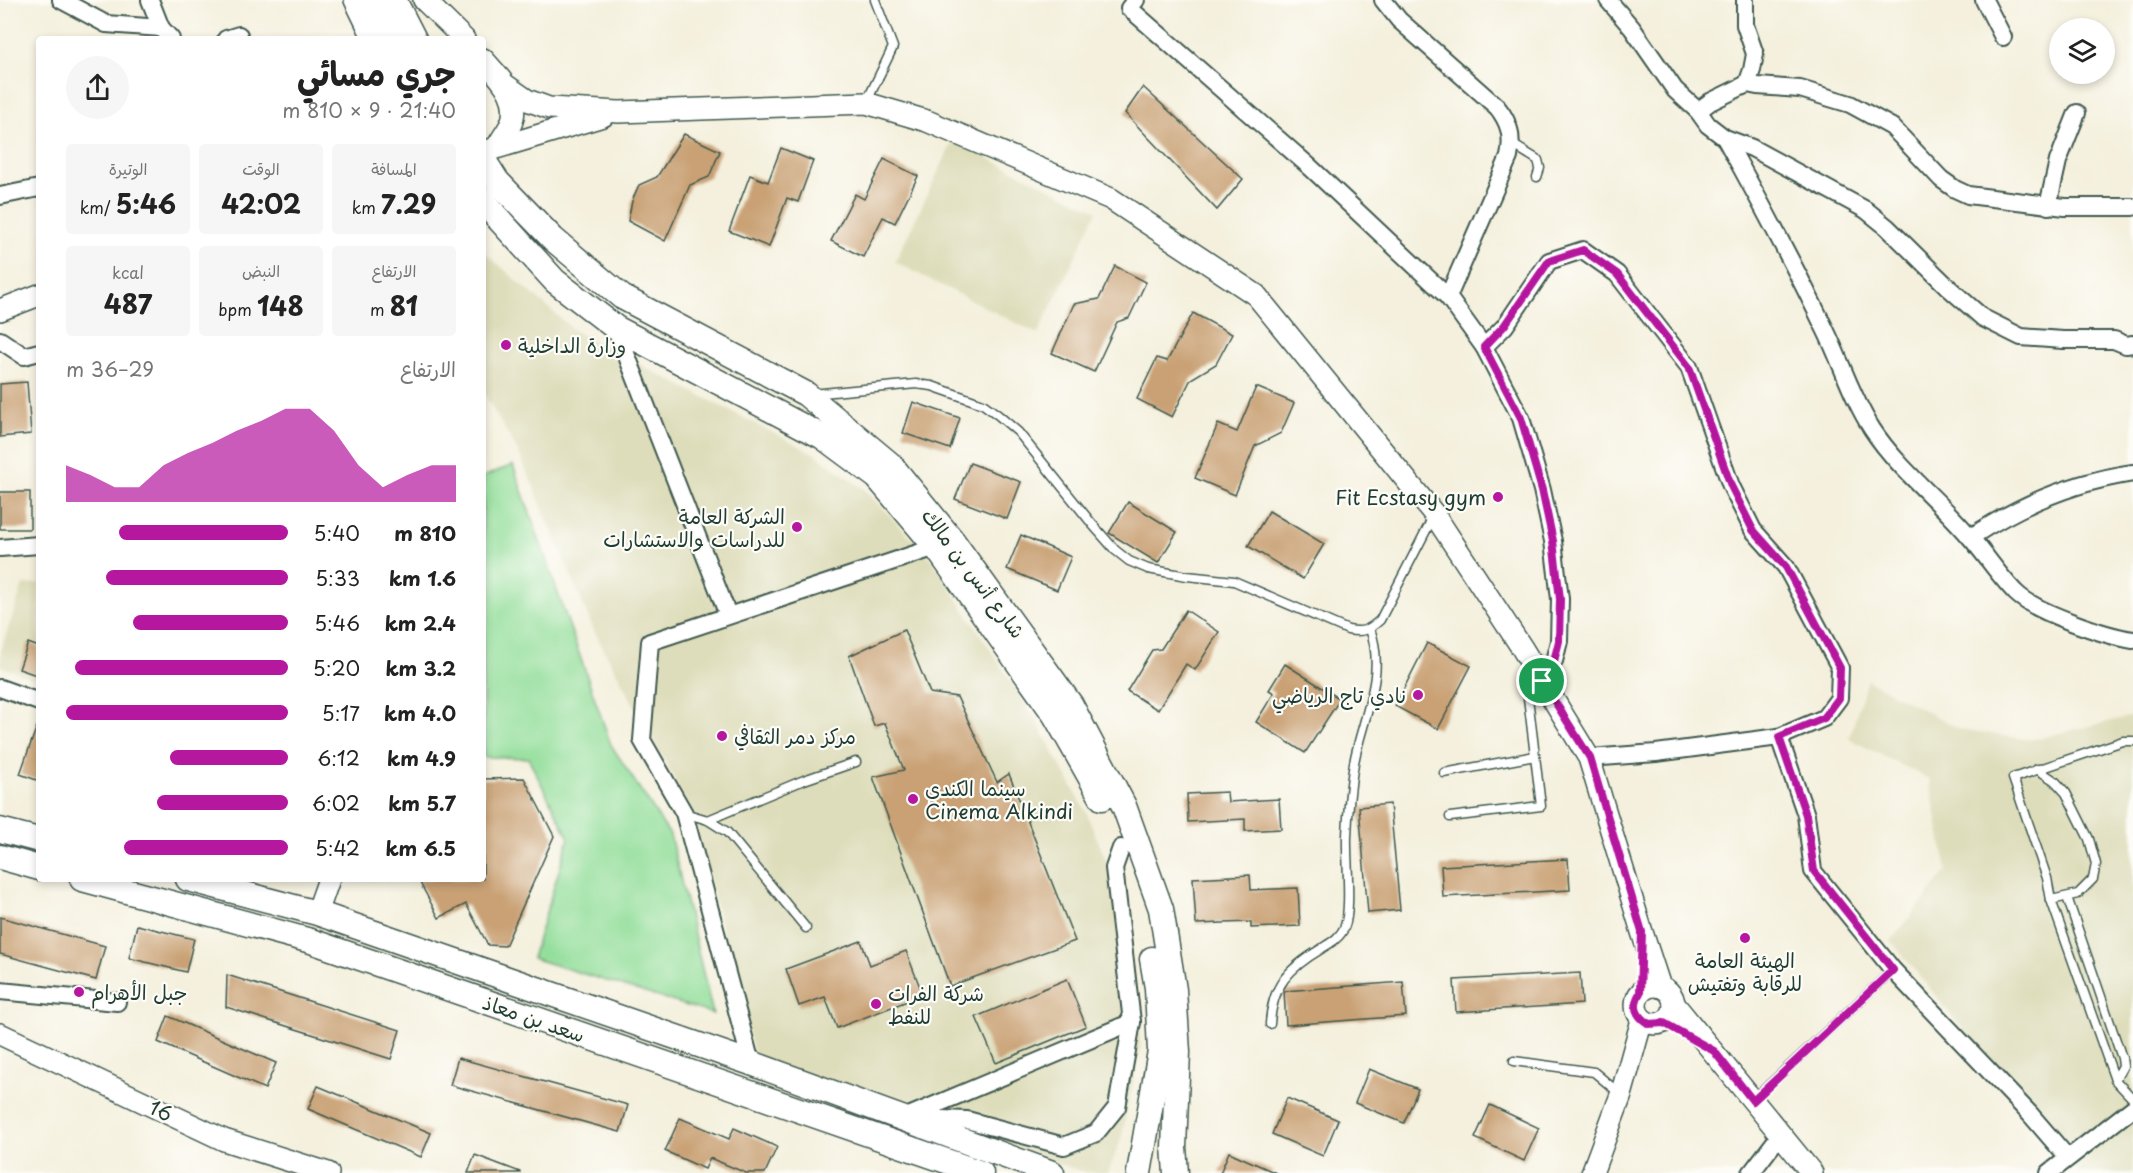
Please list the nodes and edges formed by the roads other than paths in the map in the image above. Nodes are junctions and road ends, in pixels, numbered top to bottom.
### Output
1 (61, 0) edge
2 (150, 0) edge
3 (353, 0) edge
4 (370, 0) edge
5 (394, 0) edge
6 (424, 0) edge
7 (875, 0) edge
8 (1136, 0) edge
9 (1383, 0) edge
10 (1608, 0) edge
11 (1745, 0) edge
12 (1984, 0) edge
13 (166, 34) edge
14 (361, 36) edge
15 (372, 36) edge
16 (388, 36) edge
17 (412, 36) edge
18 (461, 36) edge
19 (2003, 37) dead end
20 (486, 62) edge
21 (1747, 84) junction
22 (507, 86) junction
23 (866, 103) junction
24 (1698, 111) junction
25 (619, 112) junction
26 (2077, 113) dead end
27 (1725, 138) junction
28 (1512, 144) junction
29 (488, 152) edge
30 (1537, 177) dead end
31 (36, 189) edge
32 (0, 196) edge
33 (490, 201) edge
34 (2048, 206) junction
35 (2133, 207) edge
36 (36, 296) edge
37 (1448, 297) junction
38 (36, 303) edge
39 (7, 307) edge
40 (616, 328) junction
41 (0, 340) edge
42 (2133, 344) edge
43 (1484, 347) junction
44 (36, 353) edge
45 (806, 394) junction
46 (2133, 473) edge
47 (1434, 514) junction
48 (1971, 537) junction
49 (36, 545) edge
50 (0, 548) edge
51 (936, 548) junction
52 (728, 615) junction
53 (1370, 629) junction
54 (2133, 640) edge
55 (1522, 648) junction
56 (1542, 681) junction
57 (0, 688) edge
58 (36, 701) edge
59 (1779, 737) junction
60 (2133, 741) edge
61 (1535, 756) junction
62 (1590, 758) junction
63 (856, 762) dead end
64 (2037, 769) junction
65 (1444, 773) dead end
66 (684, 813) junction
67 (1450, 817) dead end
68 (708, 820) junction
69 (0, 830) edge
70 (36, 839) edge
71 (1121, 848) junction
72 (0, 857) edge
73 (36, 866) edge
74 (93, 882) edge
75 (199, 882) edge
76 (328, 882) edge
77 (2067, 897) junction
78 (2051, 900) junction
79 (317, 913) junction
80 (806, 928) dead end
81 (1642, 932) junction
82 (1893, 970) junction
83 (1660, 987) junction
84 (0, 991) edge
85 (1640, 993) junction
86 (117, 1002) dead end
87 (1674, 1004) junction
88 (1642, 1020) junction
89 (1132, 1022) junction
90 (1664, 1023) junction
91 (1270, 1024) dead end
92 (0, 1034) edge
93 (1714, 1051) junction
94 (1515, 1062) dead end
95 (751, 1063) junction
96 (2115, 1080) junction
97 (1622, 1095) junction
98 (2133, 1100) edge
99 (1753, 1101) junction
100 (2133, 1108) edge
101 (904, 1118) junction
102 (1780, 1135) junction
103 (2067, 1157) junction
104 (1140, 1168) edge
105 (328, 1173) edge
106 (981, 1173) edge
107 (1052, 1173) edge
108 (1176, 1173) edge
109 (1592, 1173) edge
110 (1751, 1173) edge
111 (1812, 1173) edge
112 (2049, 1173) edge

1 - 13 street
2 - 13 street
3 - 14 street
3 - 15 street
4 - 16 main road
5 - 17 main road
6 - 18 street
7 - 23 lane
8 - 37 street
9 - 28 street
10 - 24 street
11 - 21 street
12 - 19 street
20 - 22 street
21 - 24 street
21 - 34 street
22 - 25 street
22 - 29 street
23 - 25 street
23 - 47 street
24 - 27 street
25 - 29 street
26 - 34 street
27 - 42 street
27 - 48 street
28 - 30 lane
28 - 37 street
29 - 33 main road, شارع أنس بن مالك
31 - 32 street
33 - 40 main road, شارع أنس بن مالك
33 - 45 main road, شارع أنس بن مالك
34 - 35 street
36 - 39 street
37 - 43 street
38 - 39 street
40 - 51 main road, شارع أنس بن مالك
40 - 52 street
41 - 44 street
43 - 56 street
43 - 59 street
45 - 53 lane
45 - 108 main road, شارع أنس بن مالك
46 - 48 street
47 - 53 lane
47 - 55 street
48 - 54 street
49 - 50 street
51 - 52 street
51 - 71 main road, شارع أنس بن مالك
52 - 66 street
53 - 91 lane
55 - 56 street
55 - 61 lane
56 - 62 street
57 - 58 street
59 - 62 street
59 - 82 street
60 - 64 lane
61 - 65 lane
61 - 67 lane
62 - 81 street
63 - 68 lane
64 - 77 lane
64 - 78 lane
66 - 68 lane
66 - 95 street
68 - 80 lane
69 - 70 main road
71 - 89 street
71 - 104 main road, شارع أنس بن مالك
72 - 73 main road
74 - 106 main road, سعد بن معاذ
75 - 79 main road, سعد بن معاذ
76 - 79 street
77 - 78 lane
77 - 96 lane
78 - 96 lane
79 - 95 main road, سعد بن معاذ
81 - 83 street
81 - 85 street
82 - 99 lane
82 - 103 street
83 - 85 street
83 - 87 street
84 - 86 street
85 - 88 street
87 - 90 street
87 - 93 street
88 - 90 street
88 - 97 street
89 - 101 street
89 - 101 street
90 - 93 street
92 - 105 street, 16
93 - 99 street
94 - 97 lane
95 - 101 main road, سعد بن معاذ
96 - 98 lane
97 - 109 street
99 - 102 street
100 - 103 street
101 - 107 main road, سعد بن معاذ
102 - 110 street
102 - 111 street
103 - 112 street

